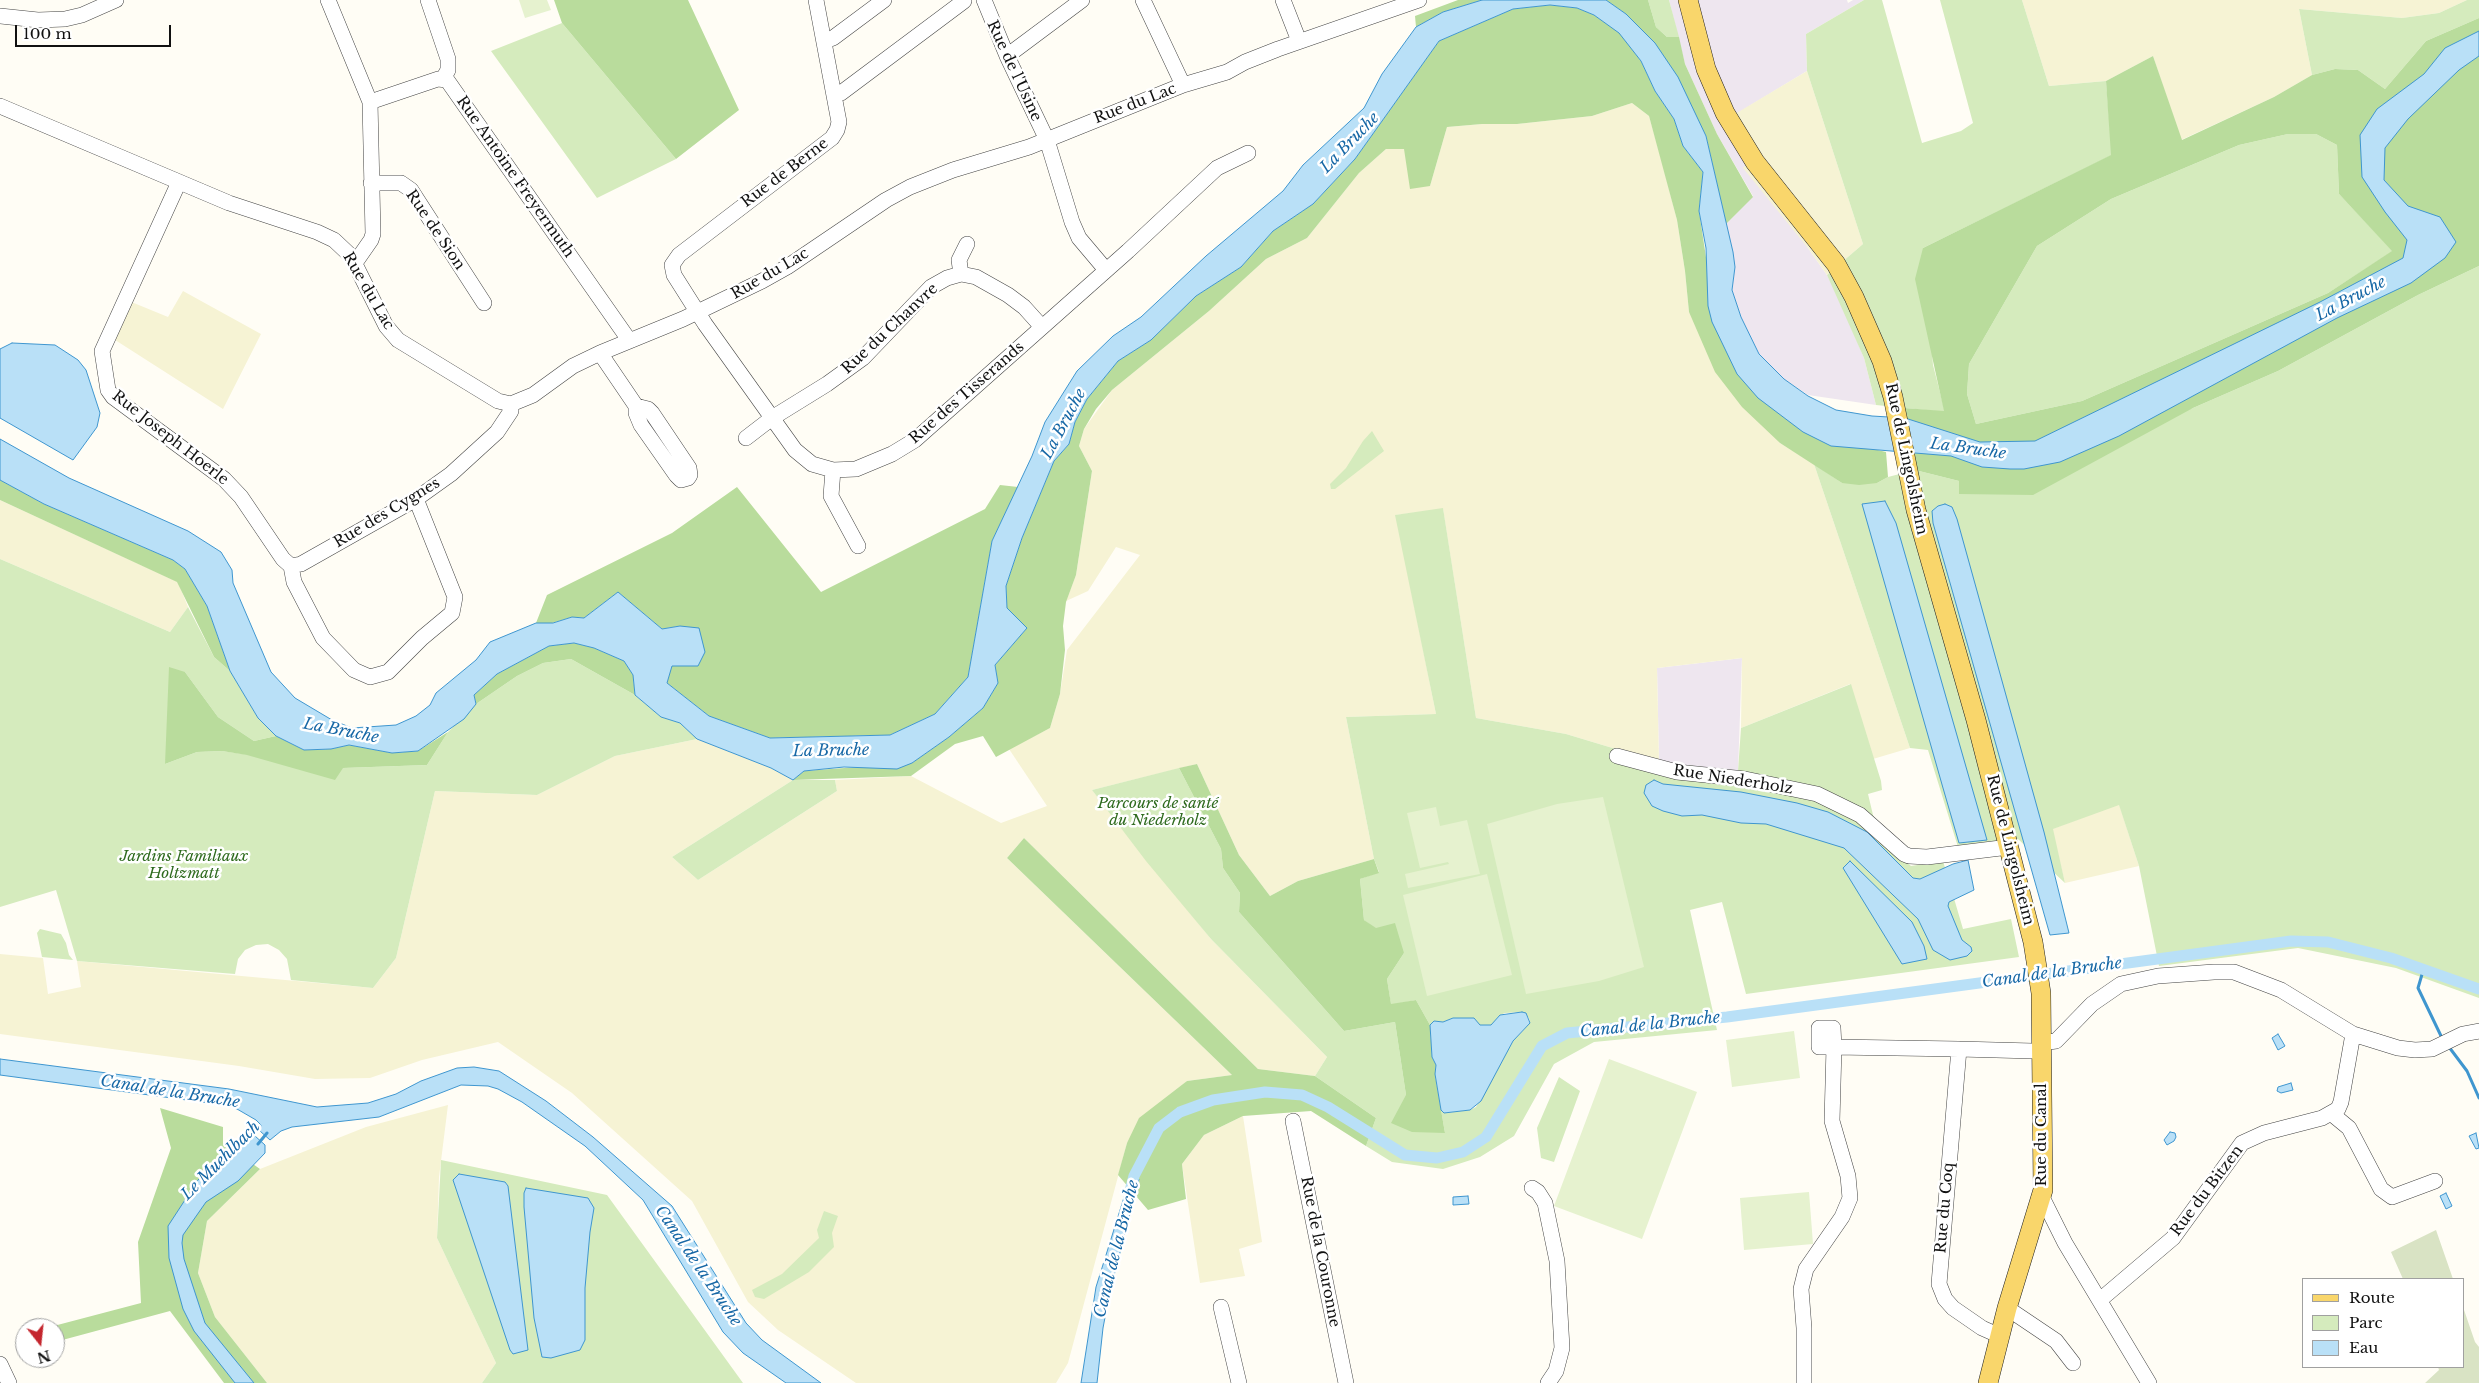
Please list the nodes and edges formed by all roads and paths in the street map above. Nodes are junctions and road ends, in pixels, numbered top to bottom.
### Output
1 (116, 0) edge
2 (328, 0) edge
3 (428, 0) edge
4 (816, 0) edge
5 (884, 0) edge
6 (984, 0) edge
7 (1082, 0) edge
8 (1143, 0) edge
9 (1283, 0) edge
10 (1416, 0) edge
11 (1688, 0) edge
12 (964, 2) dead end
13 (0, 16) edge
14 (824, 41) junction
15 (1299, 42) junction
16 (1007, 56) junction
17 (443, 79) junction
18 (1183, 85) junction
19 (835, 94) junction
20 (370, 102) junction
21 (0, 105) edge
22 (1047, 140) junction
23 (1248, 153) dead end
24 (179, 182) junction
25 (372, 184) junction
26 (967, 244) dead end
27 (355, 263) junction
28 (1106, 270) junction
29 (961, 274) junction
30 (484, 304) dead end
31 (698, 312) junction
32 (1042, 327) junction
33 (629, 340) junction
34 (600, 353) junction
35 (511, 404) junction
36 (636, 406) junction
37 (772, 418) junction
38 (746, 438) dead end
39 (833, 470) junction
40 (416, 499) junction
41 (858, 546) dead end
42 (291, 566) junction
43 (1618, 756) dead end
44 (2009, 847) junction
45 (2036, 962) joint
46 (2479, 1031) edge
47 (2353, 1034) junction
48 (2041, 1047) junction
49 (1959, 1049) junction
50 (2332, 1114) junction
51 (1293, 1121) dead end
52 (2435, 1181) dead end
53 (1532, 1188) dead end
54 (2042, 1197) junction
55 (2100, 1300) junction
56 (1221, 1307) dead end
57 (2007, 1308) junction
58 (2000, 1336) junction
59 (2073, 1363) dead end
60 (0, 1364) edge
61 (1991, 1379) edge
62 (9, 1383) edge
63 (1239, 1383) edge
64 (1346, 1383) edge
65 (1548, 1383) edge
66 (1804, 1383) edge
67 (2149, 1383) edge

1 - 13 street
2 - 20 street
3 - 17 street
4 - 14 street, Rue de Berne
5 - 14 street
6 - 16 street, Rue de l'Usine
7 - 16 street
8 - 18 street
9 - 15 street
10 - 15 street, Rue du Lac
11 - 44 main road, Rue de Lingolsheim
12 - 19 street
14 - 19 street, Rue de Berne
15 - 18 street, Rue du Lac
16 - 22 street, Rue de l'Usine
17 - 20 street
17 - 33 street, Rue Antoine Freyermuth
18 - 22 street, Rue du Lac
19 - 31 street, Rue de Berne
20 - 25 street
21 - 24 street, Rue du Lac
22 - 28 street, Rue de l'Usine
22 - 31 street, Rue du Lac
23 - 28 street, Rue des Tisserands
24 - 27 street, Rue du Lac
24 - 42 street, Rue Joseph Hoerle
25 - 27 street
25 - 30 street, Rue de Sion
26 - 29 street
27 - 35 street, Rue du Lac
28 - 32 street, Rue des Tisserands
29 - 32 street
29 - 37 street, Rue du Chanvre
31 - 33 street, Rue du Lac
31 - 37 street, Rue des Tisserands
32 - 39 street, Rue des Tisserands
33 - 34 street, Rue du Lac
34 - 35 street, Rue du Lac
34 - 36 street
35 - 40 street, Rue des Cygnes
36 - 36 street
37 - 38 street, Rue du Chanvre
37 - 39 street, Rue des Tisserands
39 - 41 street
40 - 42 street, Rue des Cygnes
40 - 42 street
43 - 44 street, Rue Niederholz
44 - 45 main road, Rue de Lingolsheim
45 - 48 main road, Rue du Canal
46 - 47 street
47 - 48 street
47 - 50 street
48 - 49 street
48 - 54 main road, Rue du Canal
49 - 58 street, Rue du Coq
49 - 66 street
50 - 52 street
50 - 55 street, Rue du Bitzen
51 - 64 street, Rue de la Couronne
53 - 65 street
54 - 55 street
54 - 57 main road, Rue du Canal
55 - 67 street
56 - 63 street
57 - 58 main road, Rue du Canal
57 - 59 street
58 - 61 main road, Rue du Canal
60 - 62 street

